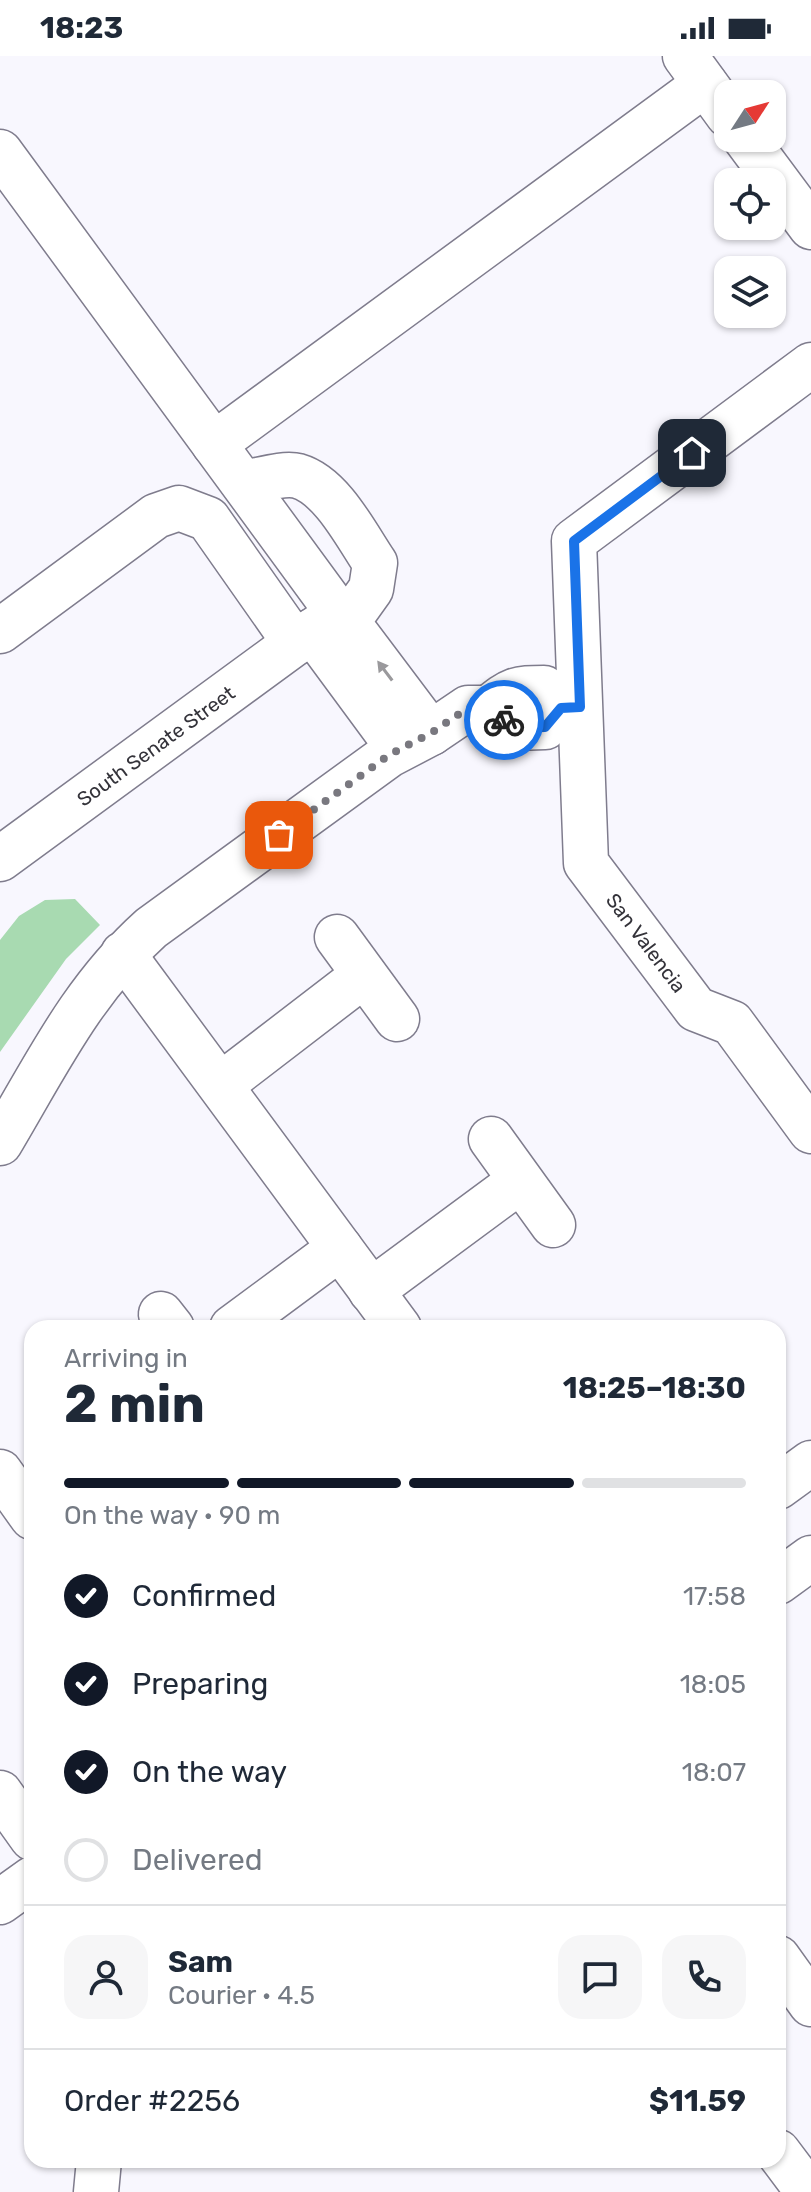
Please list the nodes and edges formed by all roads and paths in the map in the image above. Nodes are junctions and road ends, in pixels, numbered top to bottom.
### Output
1 (706, 85) edge
2 (0, 152) edge
3 (755, 152) edge
4 (811, 227) edge
5 (811, 365) edge
6 (214, 444) junction
7 (243, 483) junction
8 (0, 631) edge
9 (317, 633) junction
10 (570, 707) junction
11 (415, 741) junction
12 (0, 859) edge
13 (337, 937) dead end
14 (123, 954) junction
15 (364, 975) junction
16 (397, 1019) dead end
17 (222, 1084) junction
18 (811, 1131) edge
19 (491, 1139) dead end
20 (0, 1143) edge
21 (520, 1181) junction
22 (553, 1225) dead end
23 (340, 1248) junction
24 (371, 1291) junction
25 (243, 1320) edge
26 (393, 1320) edge
27 (811, 1463) edge
28 (786, 1481) edge
29 (811, 1558) edge
30 (786, 1576) edge
31 (24, 1885) edge
32 (0, 1902) edge
33 (786, 1969) edge
34 (811, 2004) edge
35 (786, 2163) edge
36 (98, 2168) edge
37 (96, 2192) edge
38 (808, 2192) edge

1 - 6 street
2 - 6 street
3 - 4 street
5 - 10 street, San Valencia
6 - 7 street
7 - 9 street
7 - 9 street, South Senate Street
8 - 9 street
9 - 11 street
9 - 12 street, South Senate Street
10 - 11 street
10 - 18 street, San Valencia
11 - 14 street
13 - 15 street
14 - 17 street
14 - 20 street
15 - 16 street
15 - 17 street
17 - 23 street
19 - 21 street
21 - 22 street
21 - 24 street
23 - 24 street
23 - 25 street
24 - 26 street
27 - 28 street
29 - 30 street
31 - 32 street
33 - 34 street
35 - 38 street
36 - 37 street

